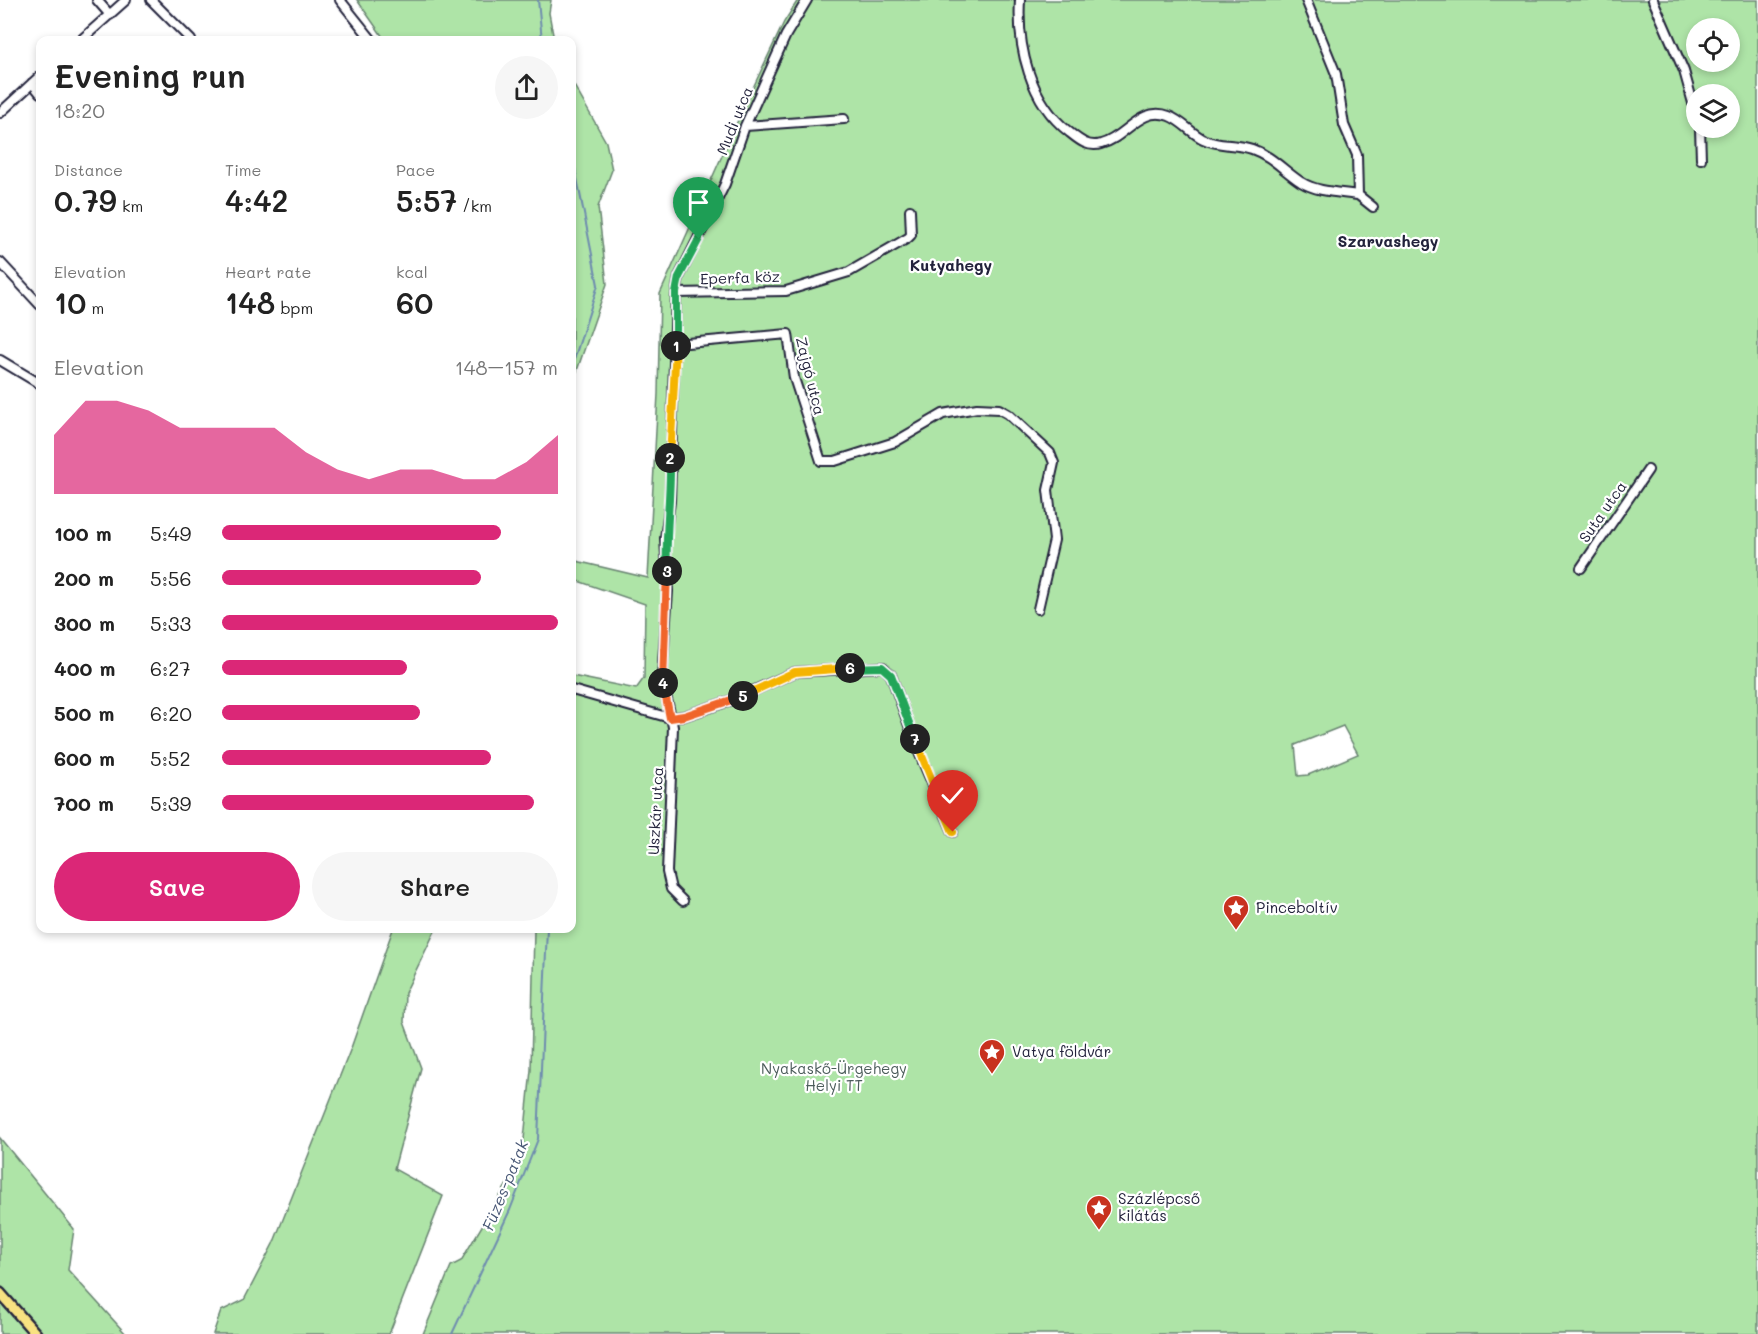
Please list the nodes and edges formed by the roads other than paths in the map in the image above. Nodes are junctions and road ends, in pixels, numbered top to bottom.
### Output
1 (97, 0) edge
2 (126, 0) edge
3 (151, 0) edge
4 (340, 0) edge
5 (807, 0) edge
6 (1020, 0) edge
7 (1306, 0) edge
8 (1653, 0) edge
9 (110, 15) junction
10 (86, 36) edge
11 (187, 36) edge
12 (369, 36) edge
13 (36, 80) edge
14 (32, 84) junction
15 (1688, 84) edge
16 (36, 88) edge
17 (1, 110) edge
18 (844, 119) dead end
19 (745, 126) junction
20 (1700, 138) edge
21 (1701, 159) dead end
22 (1358, 195) junction
23 (1373, 207) dead end
24 (910, 210) dead end
25 (0, 262) edge
26 (676, 293) junction
27 (36, 300) edge
28 (676, 344) junction
29 (0, 360) edge
30 (36, 382) edge
31 (1648, 470) dead end
32 (1581, 568) dead end
33 (1038, 609) dead end
34 (576, 691) edge
35 (670, 718) junction
36 (953, 832) dead end
37 (683, 902) dead end
38 (0, 1293) edge
39 (36, 1334) edge

1 - 9 street
2 - 9 street
3 - 11 street
4 - 12 street
5 - 19 street, Mudi utca
6 - 22 street
7 - 22 street
8 - 15 street
9 - 10 street
13 - 14 street
14 - 16 street
14 - 17 street
18 - 19 street
19 - 26 street, Mudi utca
20 - 21 street
22 - 23 street
24 - 26 street, Eperfa köz
25 - 27 street
26 - 28 street, Mudi utca
28 - 33 street, Zajgó utca
28 - 35 street, Mudi utca
29 - 30 street
31 - 32 street, Suta utca
34 - 35 street
35 - 36 street
35 - 37 street, Uszkár utca
38 - 39 main road

